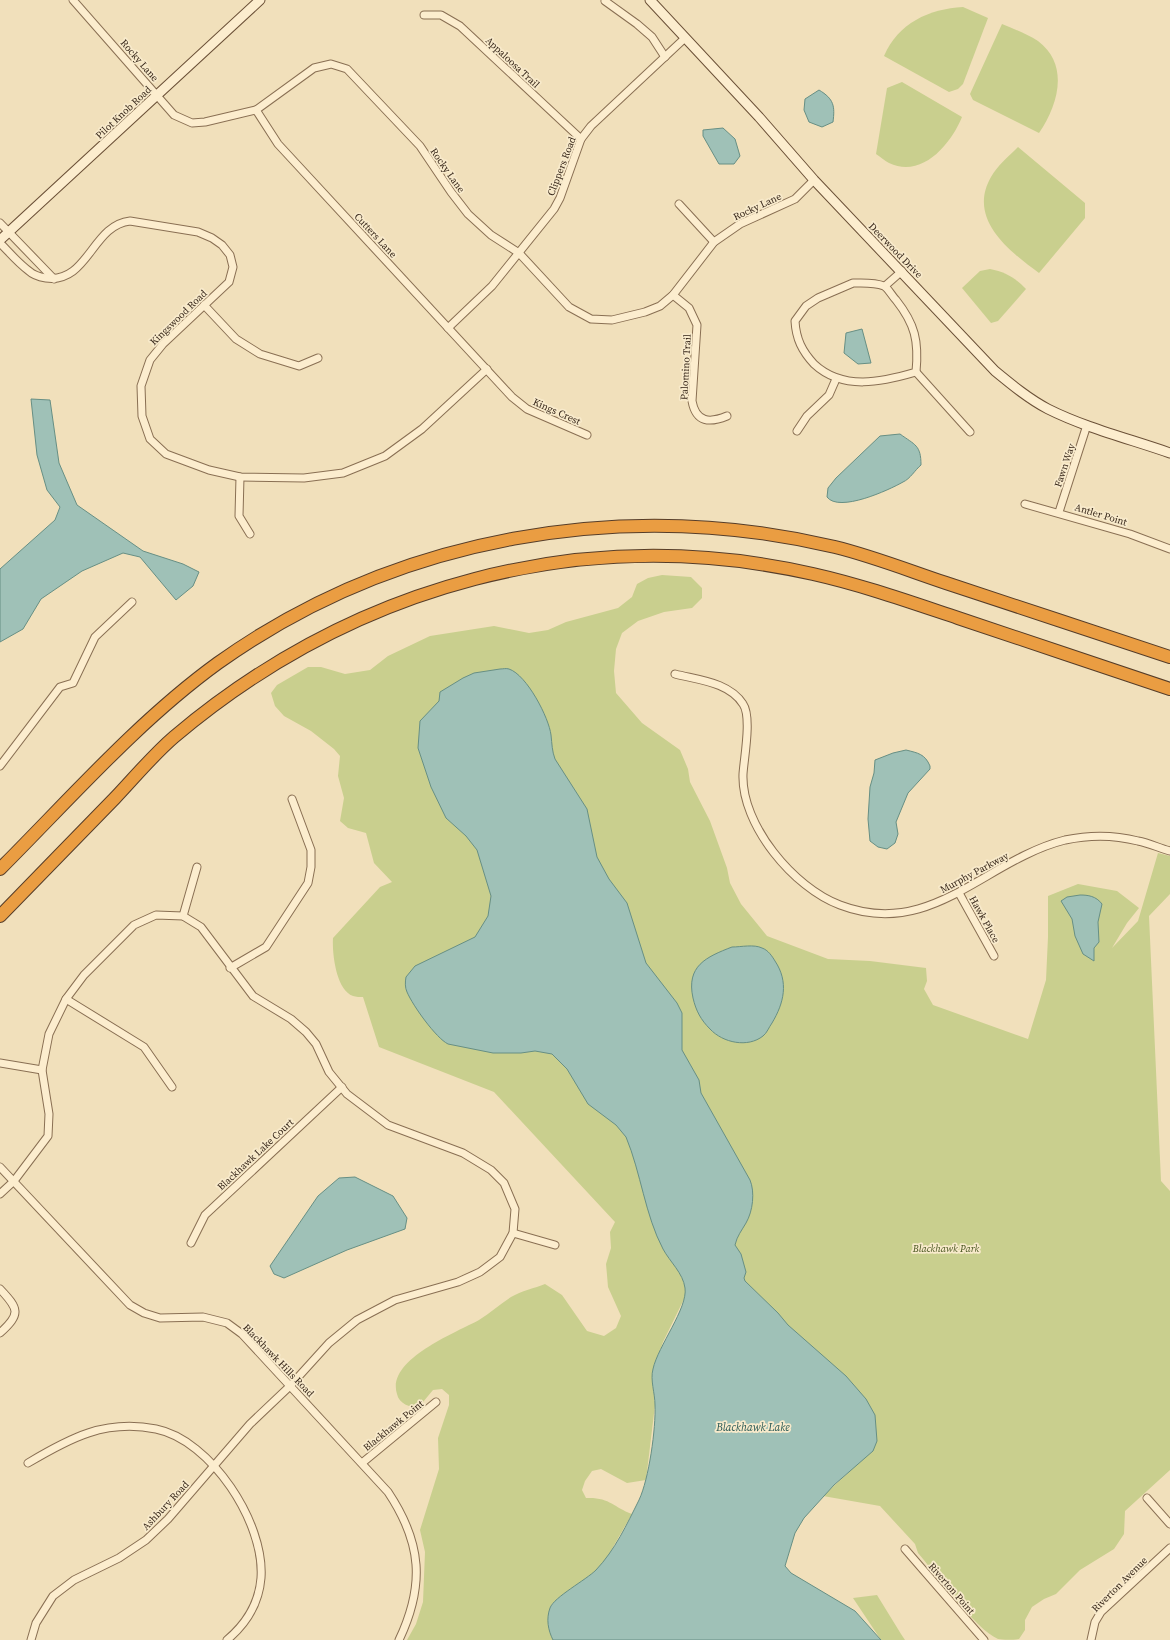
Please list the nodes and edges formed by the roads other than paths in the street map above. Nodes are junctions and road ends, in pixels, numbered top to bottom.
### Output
1 (73, 0) edge
2 (260, 0) edge
3 (650, 0) edge
4 (605, 1) edge
5 (424, 15) dead end
6 (685, 38) junction
7 (665, 57) junction
8 (157, 95) junction
9 (256, 110) junction
10 (581, 139) junction
11 (814, 180) junction
12 (679, 204) dead end
13 (0, 223) edge
14 (9, 232) junction
15 (0, 242) edge
16 (714, 242) junction
17 (519, 254) junction
18 (902, 271) junction
19 (54, 279) junction
20 (885, 286) junction
21 (673, 295) junction
22 (204, 305) junction
23 (448, 328) junction
24 (318, 358) dead end
25 (487, 369) junction
26 (916, 372) junction
27 (836, 379) junction
28 (727, 416) dead end
29 (1087, 425) junction
30 (797, 431) dead end
31 (970, 432) dead end
32 (587, 435) dead end
33 (1170, 452) edge
34 (240, 477) junction
35 (1025, 504) dead end
36 (1059, 512) junction
37 (250, 534) dead end
38 (1170, 548) edge
39 (132, 602) dead end
40 (1170, 657) edge
41 (674, 674) dead end
42 (1170, 689) edge
43 (0, 766) edge
44 (292, 799) dead end
45 (1170, 851) edge
46 (197, 867) dead end
47 (0, 870) edge
48 (959, 893) junction
49 (0, 916) edge
50 (183, 916) junction
51 (994, 956) dead end
52 (230, 968) junction
53 (66, 999) junction
54 (0, 1063) edge
55 (42, 1070) junction
56 (172, 1087) dead end
57 (342, 1087) junction
58 (0, 1167) edge
59 (14, 1181) junction
60 (0, 1194) edge
61 (513, 1234) junction
62 (191, 1243) dead end
63 (555, 1245) dead end
64 (0, 1289) edge
65 (0, 1333) edge
66 (290, 1386) junction
67 (436, 1402) dead end
68 (28, 1463) dead end
69 (362, 1463) junction
70 (214, 1466) junction
71 (1147, 1498) dead end
72 (1170, 1524) edge
73 (1170, 1548) edge
74 (905, 1549) dead end
75 (31, 1640) edge
76 (227, 1640) edge
77 (399, 1640) edge
78 (984, 1640) edge
79 (1091, 1640) edge

1 - 8 street, Rocky Lane
2 - 8 street, Pilot Knob Road
3 - 6 street, Deerwood Drive
4 - 7 street
5 - 10 street, Appaloosa Trail
6 - 7 street, Clippers Road
6 - 11 street, Deerwood Drive
7 - 10 street, Clippers Road
8 - 9 street, Rocky Lane
8 - 14 street, Pilot Knob Road
9 - 17 street, Rocky Lane
9 - 23 street, Cutters Lane
10 - 17 street, Clippers Road
11 - 16 street, Rocky Lane
11 - 18 street, Deerwood Drive
12 - 16 street
13 - 14 street
14 - 15 street, Pilot Knob Road
14 - 19 street
15 - 19 street
16 - 21 street, Rocky Lane
17 - 21 street, Rocky Lane
17 - 23 street, Clippers Road
18 - 20 street
18 - 29 street, Deerwood Drive
19 - 22 street, Kingswood Road
20 - 26 street
20 - 27 street
21 - 28 street, Palomino Trail
22 - 24 street
22 - 34 street, Kingswood Road
23 - 25 street, Cutters Lane
25 - 32 street, Kings Crest
25 - 34 street, Kingswood Road
26 - 27 street
26 - 31 street
27 - 30 street
29 - 33 street, Deerwood Drive
29 - 36 street, Fawn Way
34 - 37 street
35 - 36 street, Antler Point
36 - 38 street, Antler Point
39 - 43 street
40 - 47 highway
41 - 48 street, Murphy Parkway
42 - 49 highway
44 - 52 street
45 - 48 street, Murphy Parkway
46 - 50 street
48 - 51 street, Hawk Place
50 - 52 street
50 - 53 street
52 - 57 street
53 - 55 street
53 - 56 street
54 - 55 street
55 - 59 street
57 - 61 street
57 - 62 street, Blackhawk Lake Court
58 - 59 street, Blackhawk Hills Road
59 - 60 street
59 - 66 street, Blackhawk Hills Road
61 - 63 street
61 - 66 street, Ashbury Road
64 - 65 street
66 - 69 street, Blackhawk Hills Road
66 - 70 street, Ashbury Road
67 - 69 street, Blackhawk Point
68 - 70 street
69 - 77 street, Blackhawk Hills Road
70 - 75 street, Ashbury Road
70 - 76 street
71 - 72 street
73 - 79 street, Riverton Avenue
74 - 78 street, Riverton Point

